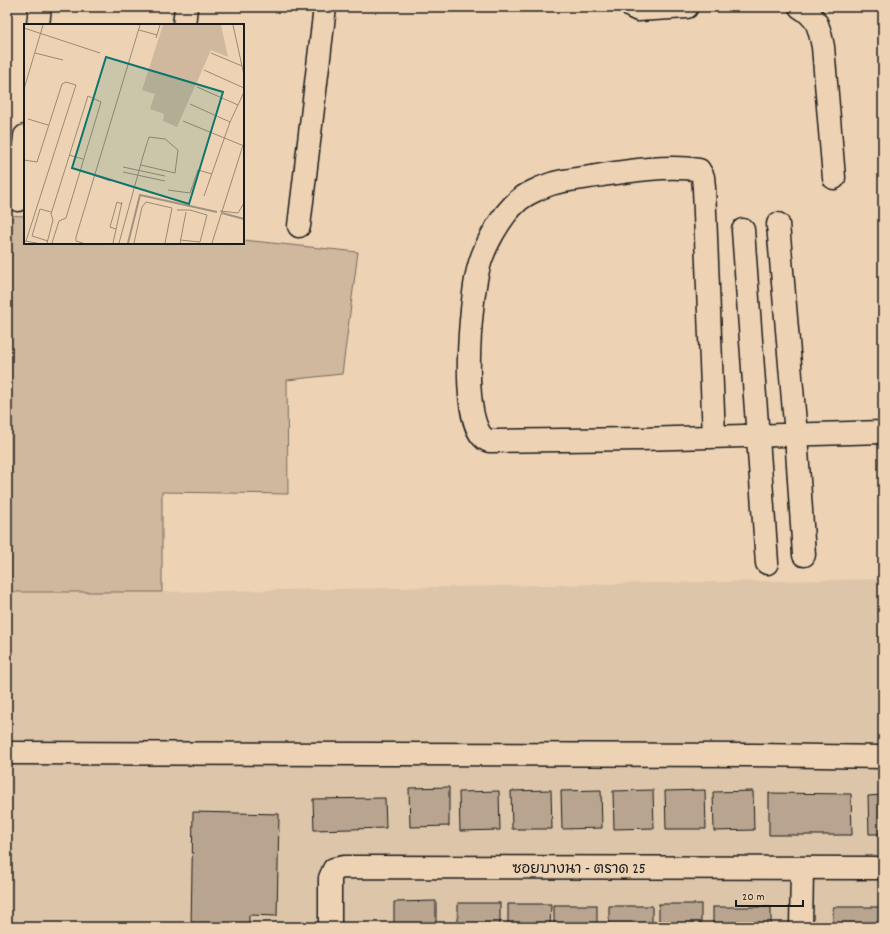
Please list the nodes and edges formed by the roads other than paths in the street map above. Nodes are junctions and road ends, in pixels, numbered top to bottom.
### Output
1 (40, 7) edge
2 (186, 7) edge
3 (325, 7) edge
4 (632, 7) edge
5 (687, 7) edge
6 (800, 7) edge
7 (38, 24) edge
8 (184, 24) edge
9 (24, 145) edge
10 (834, 178) dead end
11 (18, 200) dead end
12 (778, 224) dead end
13 (299, 226) dead end
14 (743, 230) dead end
15 (883, 432) edge
16 (796, 435) junction
17 (757, 436) junction
18 (714, 437) junction
19 (804, 555) dead end
20 (767, 563) dead end
21 (7, 753) edge
22 (883, 757) edge
23 (883, 868) edge
24 (802, 870) junction
25 (330, 927) edge
26 (801, 927) edge

1 - 7 street
2 - 8 street
3 - 13 street
4 - 5 street
6 - 10 street
9 - 11 street
12 - 16 street
14 - 17 street
15 - 16 street
16 - 17 street
16 - 19 street
17 - 18 street
17 - 20 street
18 - 18 street
21 - 22 street
23 - 24 street, ซอยบางนา - ตราด 25
24 - 25 street, ซอยบางนา - ตราด 25
24 - 26 street

